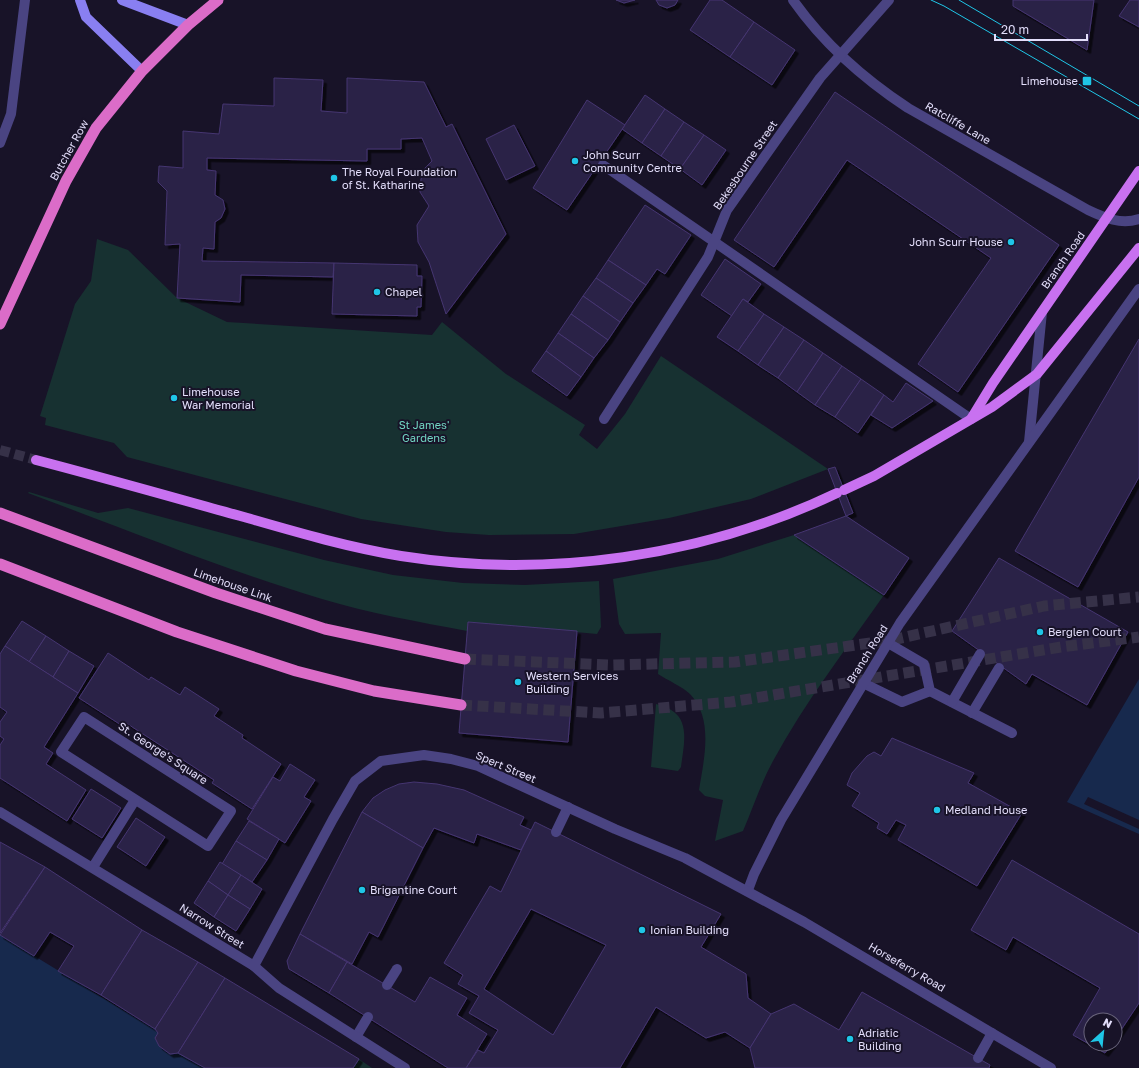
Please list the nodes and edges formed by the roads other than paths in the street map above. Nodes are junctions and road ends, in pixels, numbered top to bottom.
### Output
1 (26, 0) edge
2 (80, 0) edge
3 (122, 0) edge
4 (218, 0) edge
5 (793, 0) edge
6 (889, 0) edge
7 (188, 25) junction
8 (840, 54) junction
9 (142, 71) junction
10 (0, 143) edge
11 (603, 165) dead end
12 (1139, 171) edge
13 (1106, 219) junction
14 (1139, 219) edge
15 (715, 243) junction
16 (1139, 248) edge
17 (1139, 289) edge
18 (3, 309) edge
19 (1042, 312) junction
20 (0, 324) edge
21 (1036, 374) junction
22 (604, 419) dead end
23 (971, 419) junction
24 (1029, 444) junction
25 (36, 460) tunnel mouth
26 (0, 513) edge
27 (0, 564) edge
28 (888, 643) junction
29 (980, 654) dead end
30 (465, 659) tunnel mouth
31 (999, 668) dead end
32 (863, 683) junction
33 (930, 691) junction
34 (952, 702) junction
35 (461, 705) tunnel mouth
36 (972, 713) junction
37 (1012, 733) dead end
38 (135, 800) junction
39 (568, 807) junction
40 (0, 812) edge
41 (556, 832) dead end
42 (93, 867) junction
43 (748, 890) junction
44 (254, 966) junction
45 (397, 969) dead end
46 (387, 985) dead end
47 (368, 1017) dead end
48 (992, 1033) junction
49 (356, 1037) junction
50 (978, 1058) dead end
51 (406, 1068) edge
52 (1051, 1068) edge

1 - 10 street
2 - 9 main road
3 - 7 main road
4 - 7 highway, Butcher Row
5 - 8 street, Ratcliffe Lane
6 - 8 street, Bekesbourne Street
7 - 9 highway, Butcher Row
8 - 13 street, Ratcliffe Lane
8 - 15 street, Bekesbourne Street
9 - 18 highway, Butcher Row
11 - 15 street
12 - 13 main road, Branch Road
13 - 14 street, Ratcliffe Lane
13 - 19 main road, Branch Road
15 - 22 street, Bekesbourne Street
15 - 23 street
16 - 21 main road
17 - 24 street, Branch Road
18 - 20 highway, Butcher Row
19 - 21 street, Branch Road
19 - 23 main road
21 - 23 main road
21 - 24 street, Branch Road
23 - 25 main road
24 - 28 street, Branch Road
26 - 30 highway, Limehouse Link
27 - 35 highway
28 - 32 street, Branch Road
28 - 33 street
29 - 34 street
31 - 36 street
32 - 33 street
32 - 43 street, Branch Road
33 - 34 street
34 - 36 street
36 - 37 street
38 - 38 street, St. George's Square
38 - 42 street
39 - 41 street
39 - 43 street, Spert Street
39 - 44 street, Spert Street
40 - 42 street, Narrow Street
42 - 44 street, Narrow Street
43 - 48 street, Horseferry Road
44 - 49 street, Narrow Street
45 - 46 street
47 - 49 street
48 - 50 street
48 - 52 street, Horseferry Road
49 - 51 street, Narrow Street

